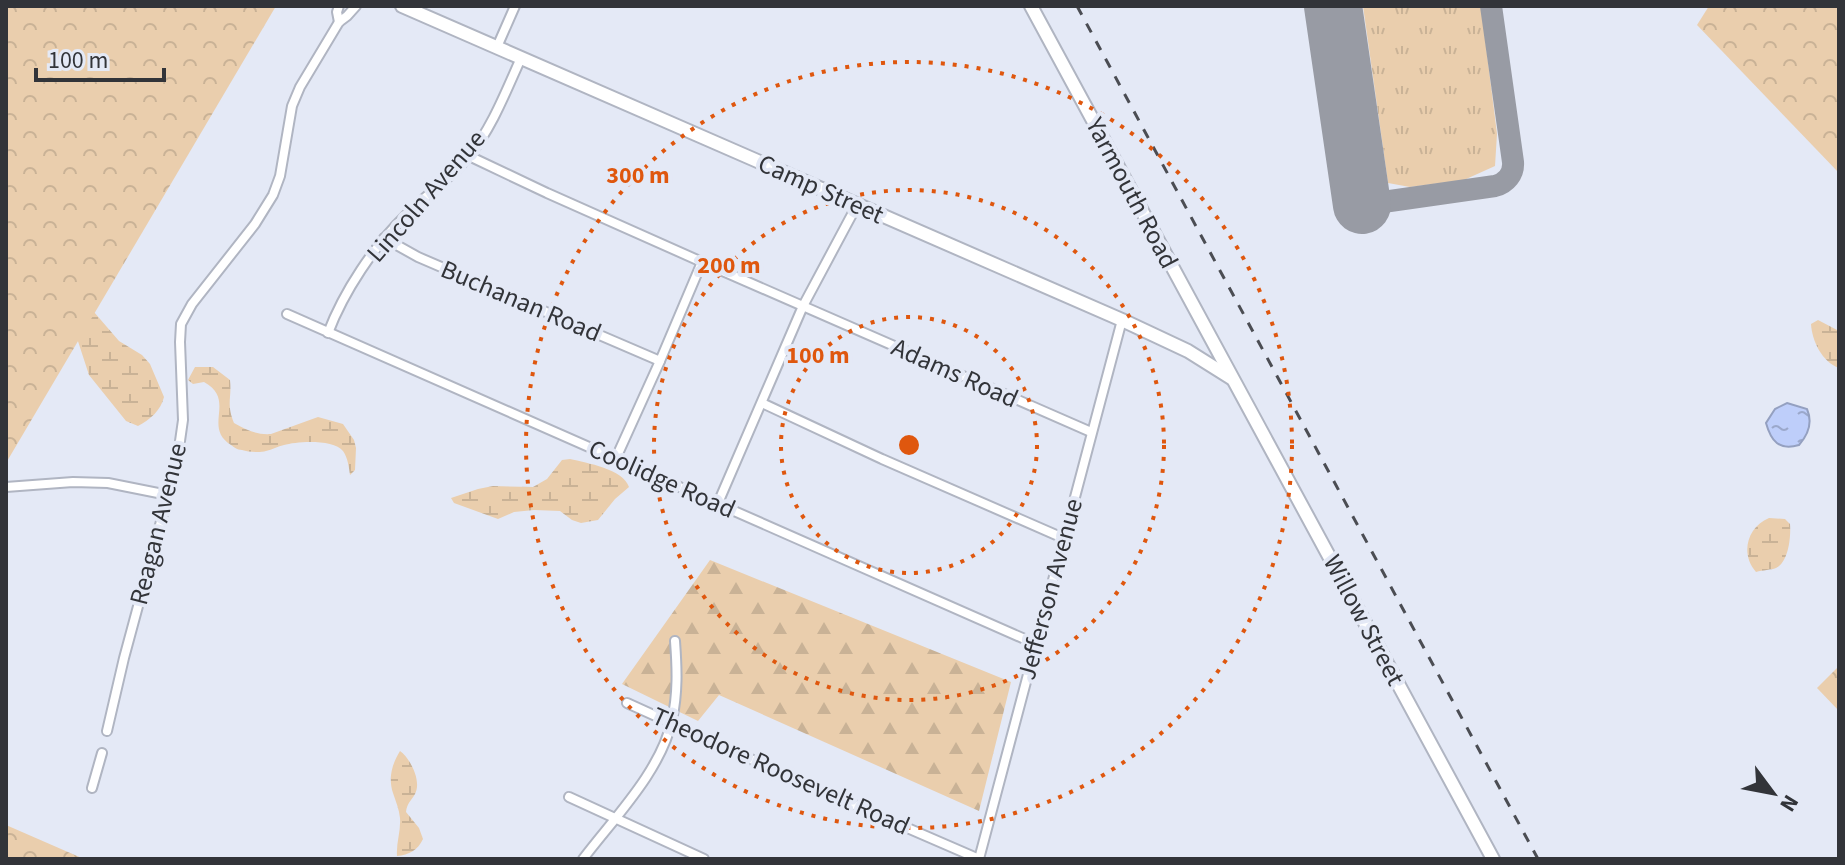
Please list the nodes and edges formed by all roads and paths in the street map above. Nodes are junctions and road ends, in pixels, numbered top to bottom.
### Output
1 (339, 6) edge
2 (356, 6) edge
3 (402, 6) edge
4 (515, 6) edge
5 (1031, 6) edge
6 (339, 22) junction
7 (497, 47) junction
8 (521, 58) junction
9 (469, 156) junction
10 (857, 205) junction
11 (384, 238) junction
12 (702, 262) junction
13 (803, 306) junction
14 (287, 314) dead end
15 (1122, 320) junction
16 (328, 333) junction
17 (1211, 337) junction
18 (1188, 351) junction
19 (660, 361) junction
20 (1235, 380) junction
21 (762, 403) junction
22 (1091, 432) junction
23 (616, 458) junction
24 (6, 487) edge
25 (168, 495) junction
26 (718, 503) junction
27 (1063, 538) junction
28 (675, 641) dead end
29 (1036, 644) junction
30 (627, 703) dead end
31 (671, 724) junction
32 (107, 731) dead end
33 (102, 753) dead end
34 (92, 788) dead end
35 (569, 797) dead end
36 (615, 817) junction
37 (583, 859) edge
38 (704, 859) edge
39 (979, 859) edge
40 (1493, 859) edge

1 - 6 street
2 - 6 street, Reagan Avenue
3 - 7 main road, Camp Street
4 - 7 street
5 - 17 main road, Yarmouth Road
6 - 25 street, Reagan Avenue
7 - 8 main road, Camp Street
8 - 9 street, Lincoln Avenue
8 - 10 main road, Camp Street
9 - 11 street, Lincoln Avenue
9 - 12 street, Adams Road
10 - 13 street
10 - 15 main road, Camp Street
11 - 16 street, Lincoln Avenue
11 - 19 street, Buchanan Road
12 - 13 street, Adams Road
12 - 19 street
13 - 21 street
13 - 22 street, Adams Road
14 - 16 street, Coolidge Road
15 - 18 main road, Camp Street
15 - 22 street, Jefferson Avenue
16 - 23 street, Coolidge Road
17 - 18 main road
17 - 20 main road, Yarmouth Road
18 - 20 main road, Camp Street
19 - 23 street
20 - 40 main road, Willow Street
21 - 26 street
21 - 27 street
22 - 27 street, Jefferson Avenue
23 - 26 street, Coolidge Road
24 - 25 street
25 - 32 street, Reagan Avenue
26 - 29 street, Coolidge Road
27 - 29 street, Jefferson Avenue
28 - 31 street
29 - 39 street, Jefferson Avenue
30 - 31 street, Theodore Roosevelt Road
31 - 36 street
31 - 39 street, Theodore Roosevelt Road
33 - 34 street
35 - 36 street
36 - 37 street
36 - 38 street

